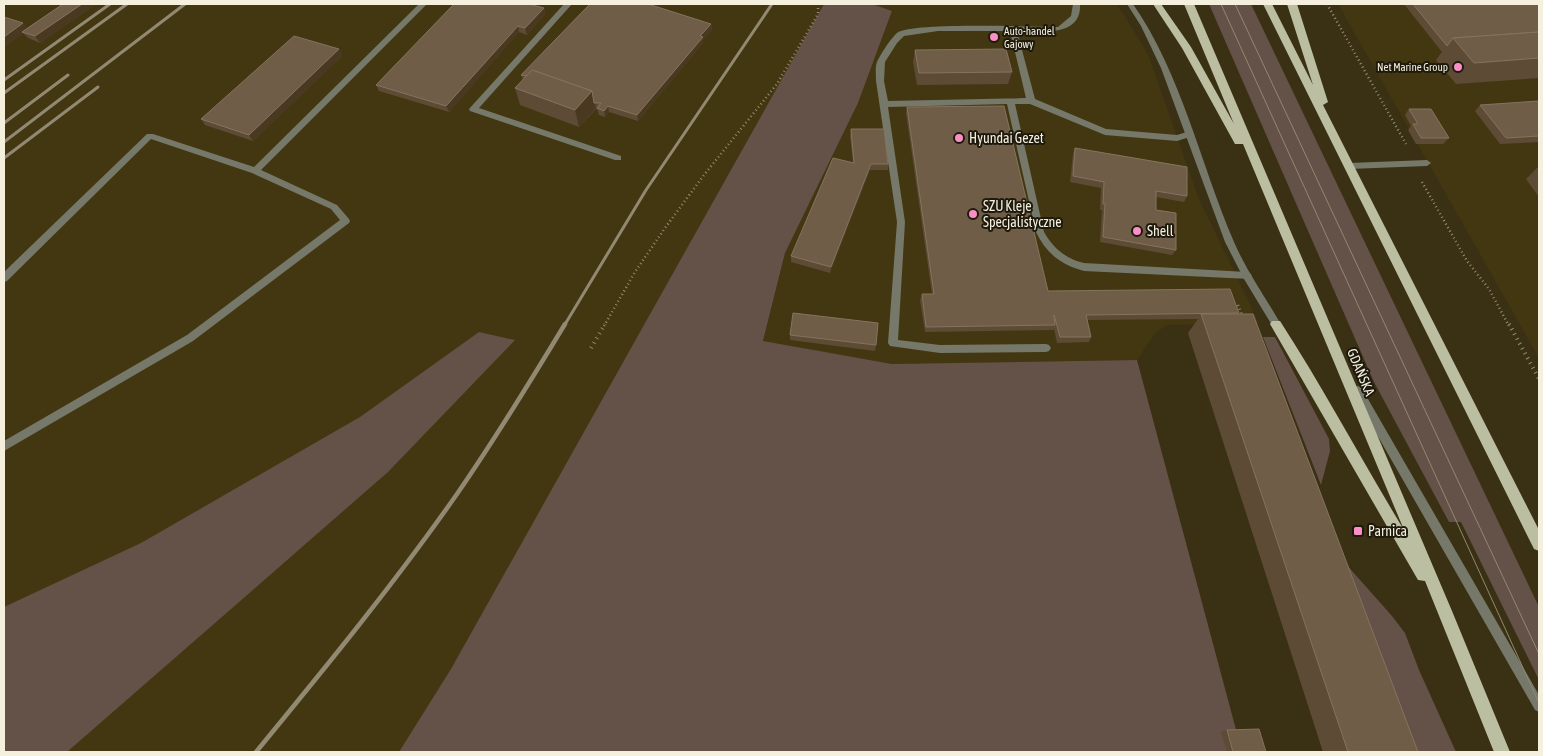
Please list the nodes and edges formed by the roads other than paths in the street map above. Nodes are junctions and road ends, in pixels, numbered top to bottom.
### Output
1 (423, 4) edge
2 (568, 4) edge
3 (1076, 4) edge
4 (1130, 4) edge
5 (1157, 4) edge
6 (1189, 4) edge
7 (1267, 4) edge
8 (1292, 4) edge
9 (1013, 29) junction
10 (1010, 100) junction
11 (1031, 101) junction
12 (884, 104) junction
13 (1332, 133) junction
14 (1190, 134) junction
15 (618, 158) dead end
16 (1427, 164) dead end
17 (1349, 166) junction
18 (256, 171) junction
19 (1268, 192) junction
20 (1248, 276) junction
21 (4, 278) edge
22 (1276, 324) joint
23 (1331, 343) junction
24 (1046, 348) dead end
25 (4, 446) edge
26 (1539, 544) edge
27 (1447, 616) junction
28 (1539, 706) edge
29 (1502, 752) edge

1 - 18 street
2 - 15 street
3 - 9 street
4 - 14 street
5 - 19 main road
6 - 19 main road, GDAŃSKA
7 - 13 main road
8 - 13 main road
9 - 11 street
9 - 12 street
10 - 11 street
10 - 12 street
10 - 20 street
11 - 14 street
12 - 24 street
13 - 17 main road
14 - 20 street
16 - 17 street
17 - 26 main road
18 - 21 street
18 - 25 street
19 - 23 main road, GDAŃSKA
20 - 22 street
22 - 27 main road
23 - 27 main road, GDAŃSKA
23 - 28 street
27 - 29 main road, GDAŃSKA

